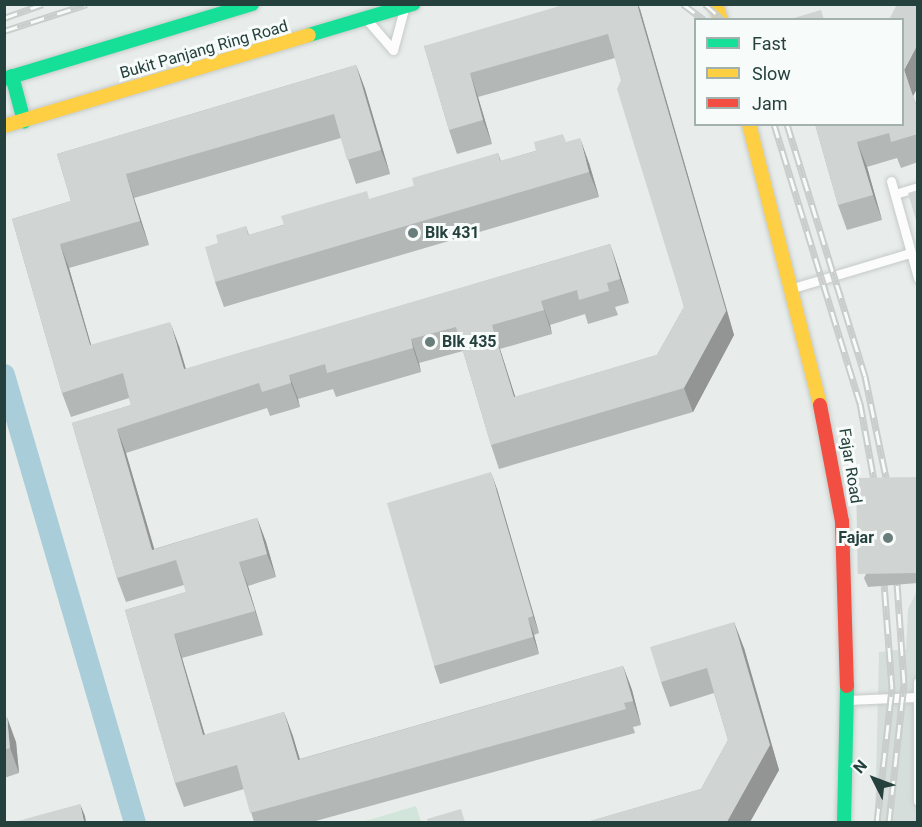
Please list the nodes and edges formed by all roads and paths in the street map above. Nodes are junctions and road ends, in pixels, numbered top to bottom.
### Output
1 (252, 4) edge
2 (409, 6) edge
3 (366, 20) junction
4 (8, 77) edge
5 (24, 121) junction
6 (4, 126) edge
7 (750, 126) edge
8 (891, 181) edge
9 (918, 187) edge
10 (895, 194) junction
11 (910, 253) junction
12 (918, 278) edge
13 (793, 288) junction
14 (918, 682) edge
15 (917, 698) edge
16 (846, 700) junction
17 (918, 801) edge
18 (844, 822) edge

1 - 4 street, Bukit Panjang Ring Road
2 - 3 street, Bukit Panjang Ring Road
2 - 3 lane
3 - 5 street, Bukit Panjang Ring Road
4 - 5 street
5 - 6 street, Bukit Panjang Ring Road
7 - 13 street, Fajar Road
8 - 10 lane
9 - 10 lane
10 - 11 lane
11 - 12 lane
11 - 13 lane
13 - 16 street, Fajar Road
14 - 15 lane
15 - 16 lane
15 - 17 lane
16 - 18 street, Fajar Road

